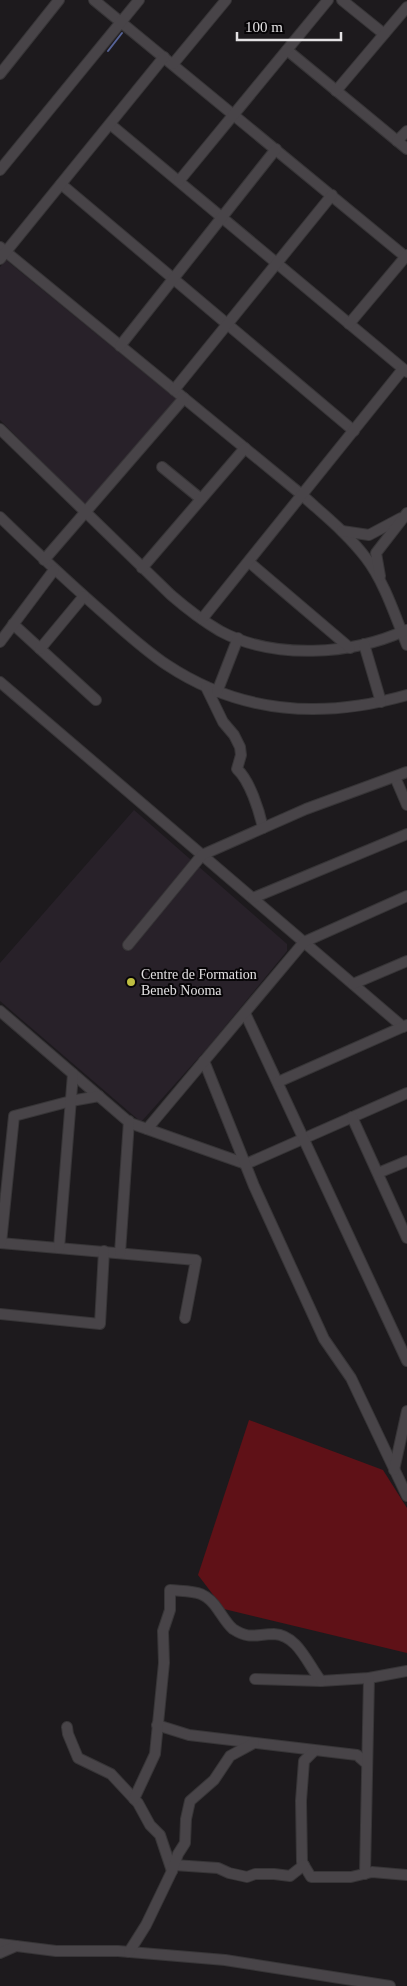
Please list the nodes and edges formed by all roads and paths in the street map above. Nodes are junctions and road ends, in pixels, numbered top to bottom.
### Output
1 (59, 0) edge
2 (94, 0) edge
3 (139, 0) edge
4 (226, 0) edge
5 (328, 0) edge
6 (342, 0) edge
7 (407, 7) edge
8 (121, 22) junction
9 (384, 34) junction
10 (287, 50) junction
11 (164, 57) junction
12 (173, 64) junction
13 (0, 74) edge
14 (336, 91) junction
15 (234, 114) junction
16 (110, 124) junction
17 (407, 130) edge
18 (397, 142) junction
19 (276, 149) junction
20 (407, 150) edge
21 (0, 170) edge
22 (179, 181) junction
23 (61, 184) junction
24 (332, 195) junction
25 (222, 218) junction
26 (2, 253) edge
27 (406, 256) edge
28 (276, 263) junction
29 (173, 279) junction
30 (227, 324) junction
31 (349, 324) junction
32 (120, 346) junction
33 (405, 371) edge
34 (174, 390) junction
35 (184, 398) junction
36 (0, 429) edge
37 (354, 431) junction
38 (245, 448) junction
39 (162, 467) dead end
40 (302, 495) junction
41 (201, 499) junction
42 (86, 512) junction
43 (405, 515) edge
44 (0, 517) edge
45 (342, 532) junction
46 (44, 560) junction
47 (249, 562) junction
48 (142, 568) junction
49 (54, 570) junction
50 (381, 582) junction
51 (84, 596) junction
52 (202, 620) junction
53 (13, 624) junction
54 (404, 631) edge
55 (238, 638) junction
56 (0, 642) edge
57 (364, 644) junction
58 (407, 645) edge
59 (350, 648) junction
60 (40, 649) junction
61 (0, 682) edge
62 (206, 687) junction
63 (217, 692) junction
64 (407, 695) edge
65 (96, 700) dead end
66 (382, 702) junction
67 (407, 772) edge
68 (395, 777) junction
69 (407, 805) edge
70 (263, 828) junction
71 (407, 834) edge
72 (202, 855) junction
73 (407, 896) edge
74 (253, 898) junction
75 (304, 942) junction
76 (128, 945) dead end
77 (407, 961) edge
78 (353, 984) junction
79 (0, 1012) edge
80 (245, 1013) junction
81 (405, 1026) edge
82 (204, 1061) junction
83 (73, 1074) junction
84 (278, 1082) junction
85 (407, 1093) edge
86 (99, 1096) junction
87 (71, 1101) junction
88 (352, 1117) junction
89 (128, 1122) junction
90 (147, 1129) junction
91 (304, 1138) junction
92 (5, 1157) edge
93 (407, 1161) edge
94 (246, 1164) junction
95 (378, 1173) junction
96 (407, 1238) edge
97 (0, 1243) edge
98 (59, 1248) junction
99 (104, 1252) junction
100 (120, 1253) junction
101 (0, 1314) edge
102 (185, 1318) dead end
103 (407, 1361) edge
104 (407, 1411) edge
105 (394, 1470) junction
106 (407, 1496) edge
107 (407, 1671) edge
108 (369, 1678) junction
109 (256, 1680) dead end
110 (321, 1680) junction
111 (157, 1725) junction
112 (67, 1728) dead end
113 (254, 1743) junction
114 (314, 1751) junction
115 (367, 1764) junction
116 (134, 1799) junction
117 (304, 1865) junction
118 (173, 1868) junction
119 (365, 1874) junction
120 (407, 1875) edge
121 (0, 1944) edge
122 (16, 1946) junction
123 (129, 1952) junction
124 (0, 1953) edge
125 (390, 1986) edge

1 - 13 street
2 - 8 street
3 - 8 street
4 - 12 street
5 - 10 street
6 - 9 street
7 - 9 street
8 - 11 street
8 - 21 street
9 - 14 street
10 - 14 street
10 - 15 street
11 - 12 street
11 - 16 street
12 - 15 street
14 - 18 street
15 - 19 street
15 - 22 street
16 - 22 street
16 - 23 street
17 - 18 street
18 - 20 street
19 - 24 street
19 - 25 street
22 - 25 street
23 - 26 street
23 - 29 street
24 - 27 street
24 - 28 street
25 - 28 street
25 - 29 street
26 - 32 street
27 - 31 street
28 - 30 street
28 - 31 street
29 - 30 street
29 - 32 street
30 - 34 street
30 - 37 street
31 - 33 street
32 - 34 street
33 - 37 street
34 - 35 street
35 - 38 street
35 - 42 street
36 - 42 street
37 - 40 street
38 - 40 street
38 - 41 street
39 - 41 street
40 - 45 street
40 - 47 street
41 - 48 street
42 - 46 street
42 - 48 street
43 - 45 street
43 - 50 street
44 - 46 street
45 - 50 street
46 - 49 street
47 - 52 street
47 - 59 street
48 - 52 street
49 - 51 street
49 - 53 street
50 - 54 street
51 - 60 street
51 - 62 street
52 - 55 street
53 - 56 street
53 - 60 street
54 - 57 street
54 - 58 street
55 - 59 street
55 - 63 street
57 - 59 street
57 - 66 street
60 - 65 street
61 - 72 street
62 - 63 street
62 - 70 street
63 - 66 street
64 - 66 street
67 - 68 street
68 - 69 street
68 - 70 street
70 - 72 street
71 - 74 street
72 - 74 street
72 - 76 street
73 - 75 street
74 - 75 street
75 - 78 street
75 - 80 street
77 - 78 street
78 - 81 street
79 - 83 street
80 - 82 street
80 - 84 street
81 - 84 street
82 - 90 street
82 - 94 street
83 - 86 street
83 - 87 street
84 - 91 street
85 - 88 street
86 - 87 street
86 - 89 street
87 - 92 street
87 - 98 street
88 - 91 street
88 - 95 street
89 - 90 street
89 - 100 street
90 - 94 street
91 - 94 street
91 - 103 street
92 - 97 street
93 - 95 street
94 - 105 street
95 - 96 street
97 - 98 street
98 - 99 street
99 - 100 street
99 - 101 street
100 - 102 street
104 - 105 street
105 - 106 street
107 - 108 street
108 - 110 street
108 - 115 street
109 - 110 street
110 - 111 street
111 - 113 street
111 - 116 street
112 - 116 street
113 - 114 street
113 - 118 street
114 - 115 street
114 - 117 street
115 - 119 street
116 - 118 street
117 - 118 street
117 - 119 street
118 - 123 street
119 - 120 street
121 - 122 street
122 - 123 street
122 - 124 street
123 - 125 street

